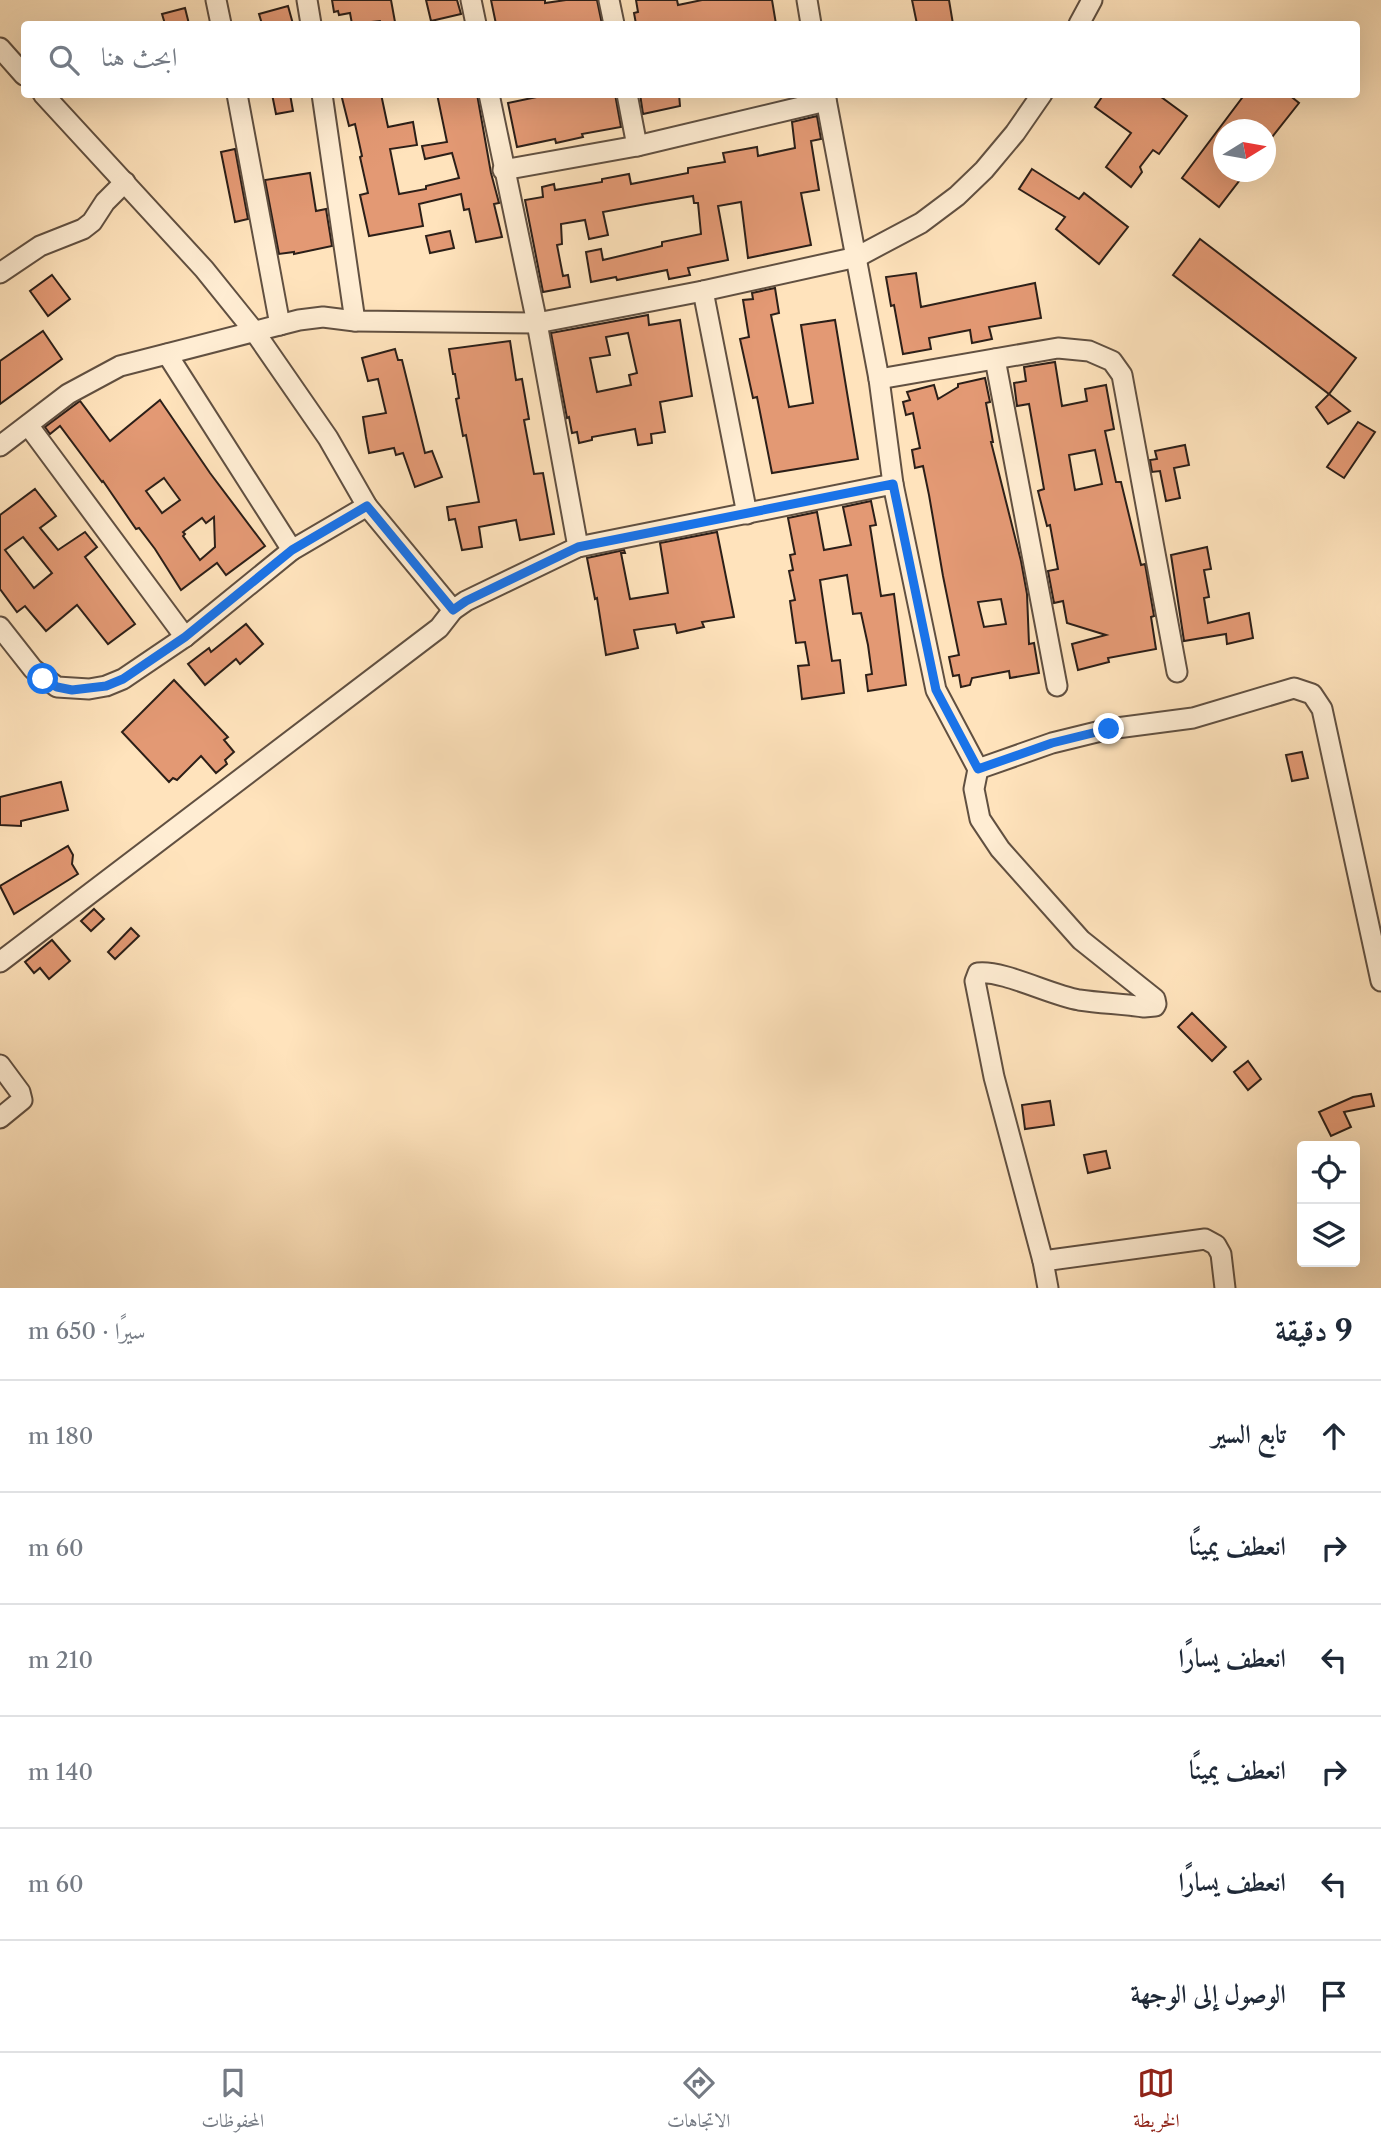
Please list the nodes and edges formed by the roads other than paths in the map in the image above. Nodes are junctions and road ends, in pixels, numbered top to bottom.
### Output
1 (216, 0) edge
2 (307, 0) edge
3 (471, 0) edge
4 (609, 0) edge
5 (807, 0) edge
6 (1092, 0) edge
7 (220, 21) edge
8 (310, 21) edge
9 (475, 21) edge
10 (613, 21) edge
11 (810, 21) edge
12 (1081, 21) edge
13 (0, 48) edge
14 (21, 72) edge
15 (47, 98) edge
16 (238, 98) edge
17 (323, 98) edge
18 (490, 98) edge
19 (628, 98) edge
20 (826, 98) edge
21 (1039, 98) edge
22 (637, 146) junction
23 (503, 170) junction
24 (125, 182) junction
25 (857, 257) junction
26 (0, 273) edge
27 (703, 291) junction
28 (355, 321) junction
29 (537, 323) junction
30 (280, 325) junction
31 (254, 331) junction
32 (167, 354) junction
33 (995, 359) junction
34 (878, 379) junction
35 (28, 425) junction
36 (0, 446) edge
37 (893, 484) junction
38 (367, 506) junction
39 (747, 514) junction
40 (578, 547) junction
41 (292, 550) junction
42 (453, 610) junction
43 (0, 627) edge
44 (185, 637) junction
45 (1177, 672) dead end
46 (1057, 687) dead end
47 (978, 769) junction
48 (0, 962) edge
49 (1381, 981) edge
50 (0, 1065) edge
51 (0, 1118) edge
52 (1043, 1261) junction
53 (1048, 1288) edge
54 (1225, 1288) edge

1 - 7 street
2 - 8 street
3 - 9 street
4 - 10 street
5 - 11 street
6 - 12 street
13 - 14 street
15 - 24 street
16 - 30 street
17 - 28 street
18 - 23 street
19 - 22 street
20 - 22 street
20 - 25 street
21 - 25 street
22 - 23 street
23 - 29 street
24 - 26 street
24 - 31 street
25 - 27 street
25 - 34 street
27 - 29 street
27 - 39 street
28 - 29 street
28 - 30 street
29 - 40 street
30 - 31 street
31 - 32 street
31 - 38 street
32 - 35 street
32 - 41 street
33 - 34 street
33 - 45 street
33 - 46 street
34 - 37 street
35 - 36 street
35 - 44 street
37 - 39 street
37 - 47 street
38 - 41 street
38 - 42 street
39 - 40 street
40 - 42 street
41 - 44 street
42 - 48 street
43 - 44 street
47 - 49 street
47 - 52 street
50 - 51 street
52 - 53 street
52 - 54 street

